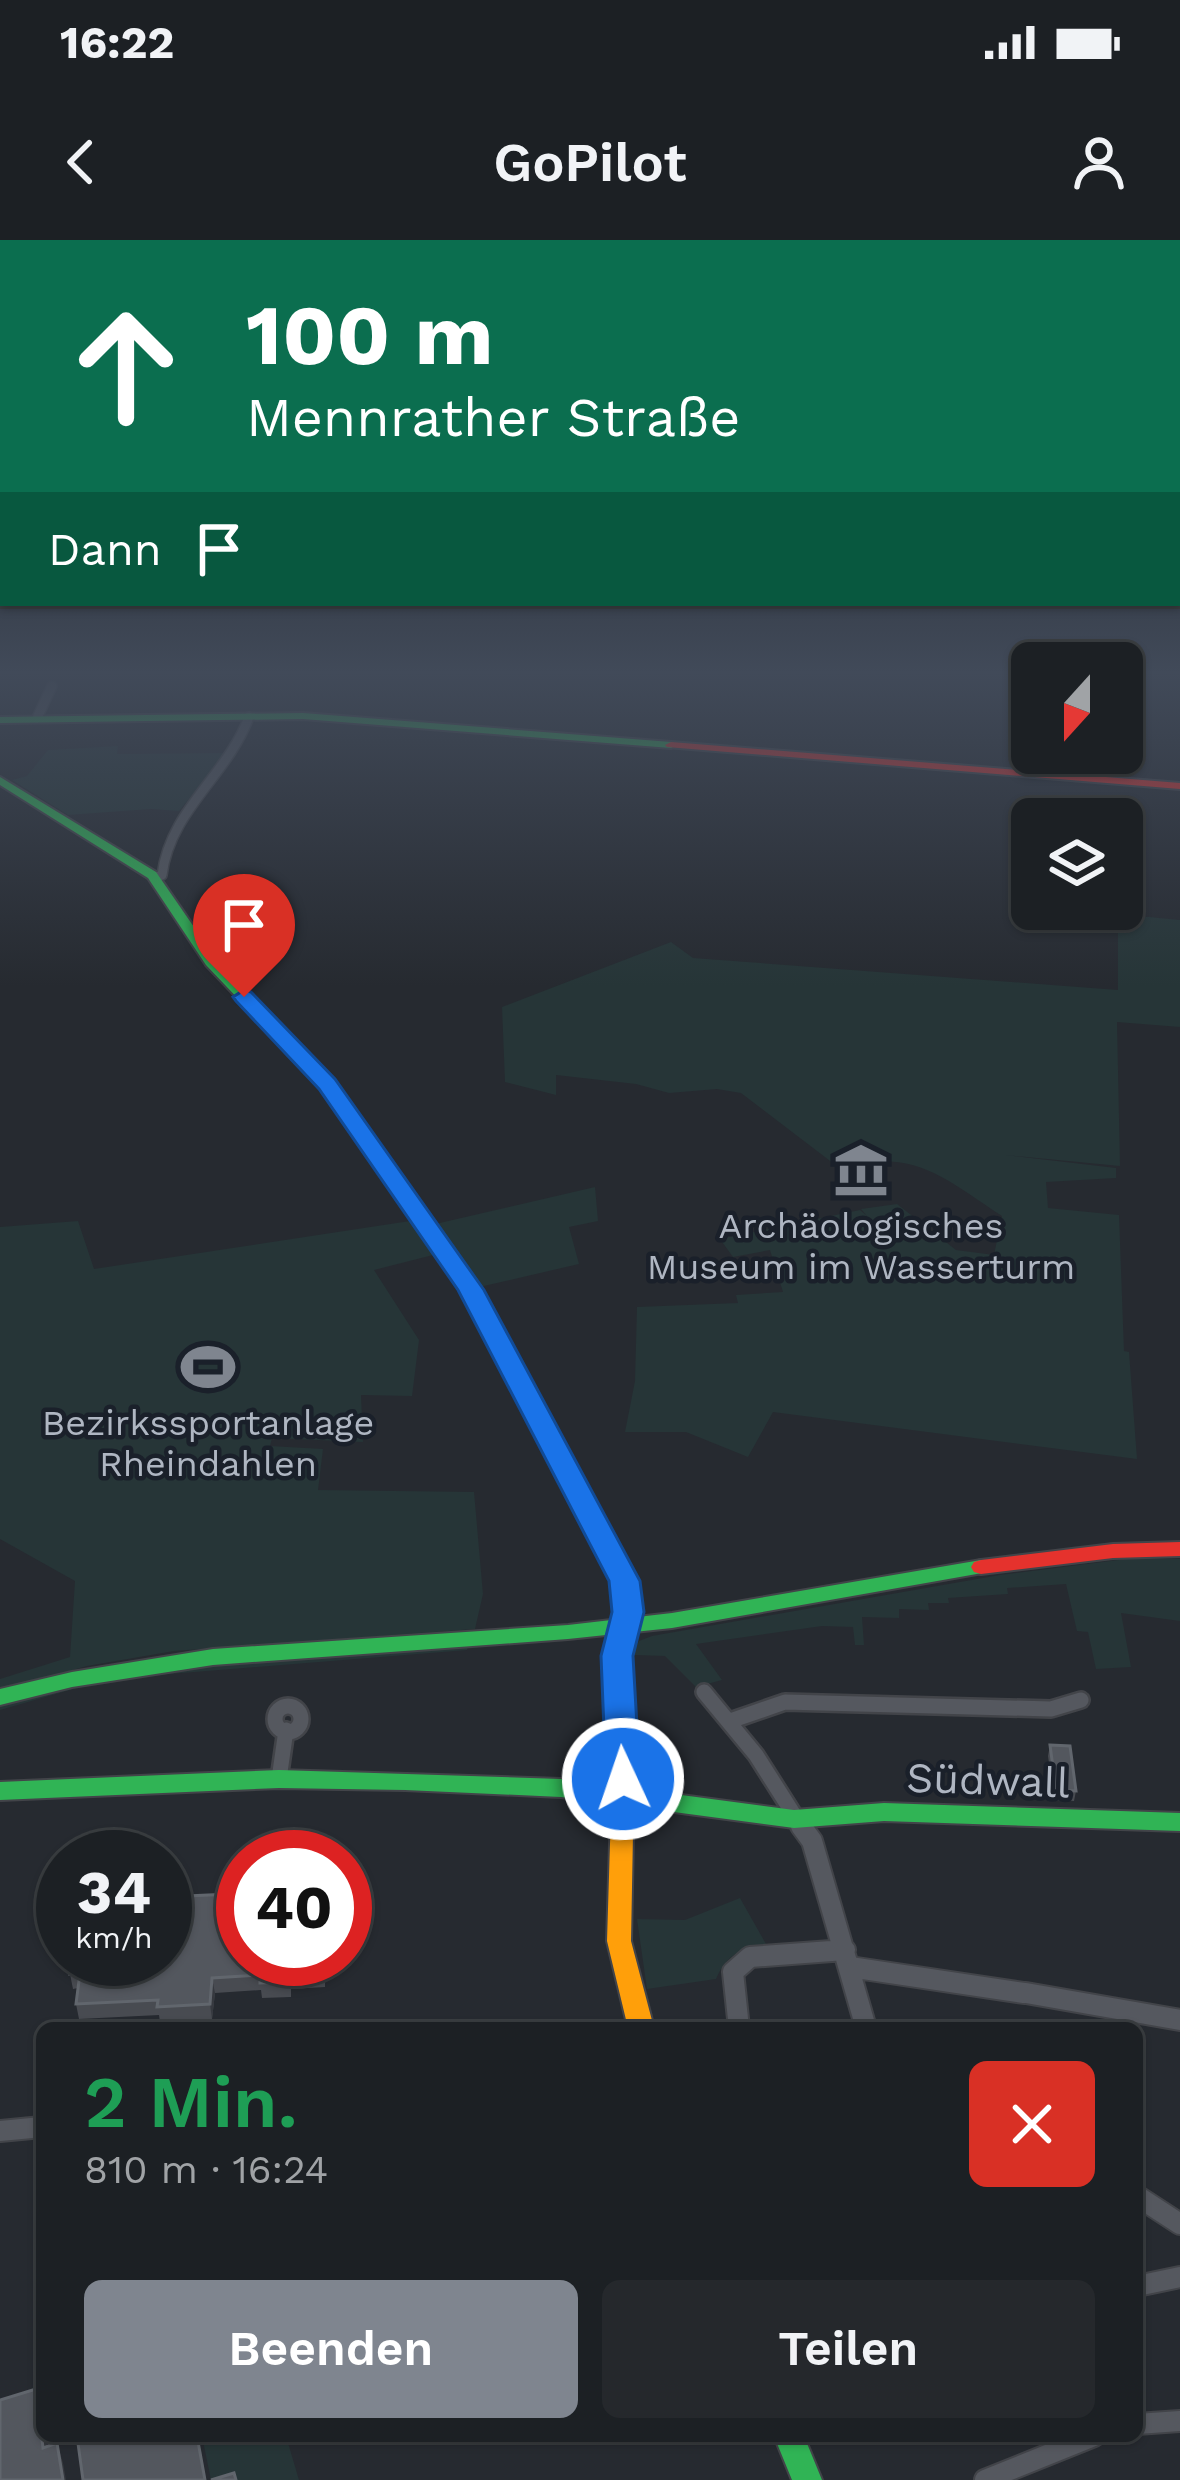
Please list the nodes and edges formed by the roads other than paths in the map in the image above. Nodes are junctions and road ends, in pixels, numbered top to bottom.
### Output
1 (212, 777) edge
2 (1061, 777) edge
3 (0, 779) edge
4 (1180, 786) edge
5 (154, 878) junction
6 (1180, 1549) edge
7 (625, 1627) junction
8 (704, 1692) dead end
9 (0, 1697) edge
10 (1081, 1700) dead end
11 (730, 1721) junction
12 (286, 1730) dead end
13 (279, 1779) junction
14 (0, 1792) edge
15 (623, 1796) junction
16 (794, 1819) junction
17 (1180, 1822) edge
18 (847, 1958) junction
19 (1180, 2020) edge
20 (639, 2022) edge
21 (739, 2022) edge
22 (864, 2022) edge
23 (36, 2128) edge
24 (0, 2131) edge
25 (1143, 2200) edge
26 (1180, 2224) edge
27 (1180, 2277) edge
28 (1143, 2285) edge
29 (1180, 2421) edge
30 (1143, 2424) edge
31 (791, 2442) edge
32 (1079, 2442) edge
33 (807, 2480) edge
34 (985, 2480) edge

1 - 5 street
2 - 4 street
3 - 5 street
5 - 7 street
6 - 7 street
7 - 9 street
7 - 15 street
8 - 11 street
10 - 11 street
11 - 16 street
12 - 13 street
13 - 14 street, Südwall
13 - 15 street, Südwall
15 - 16 street, Südwall
15 - 20 street
16 - 17 street, Südwall
16 - 18 street
18 - 19 street
18 - 21 street
18 - 22 street
23 - 24 street
25 - 26 street
27 - 28 street
29 - 30 street
31 - 33 street
32 - 34 street

